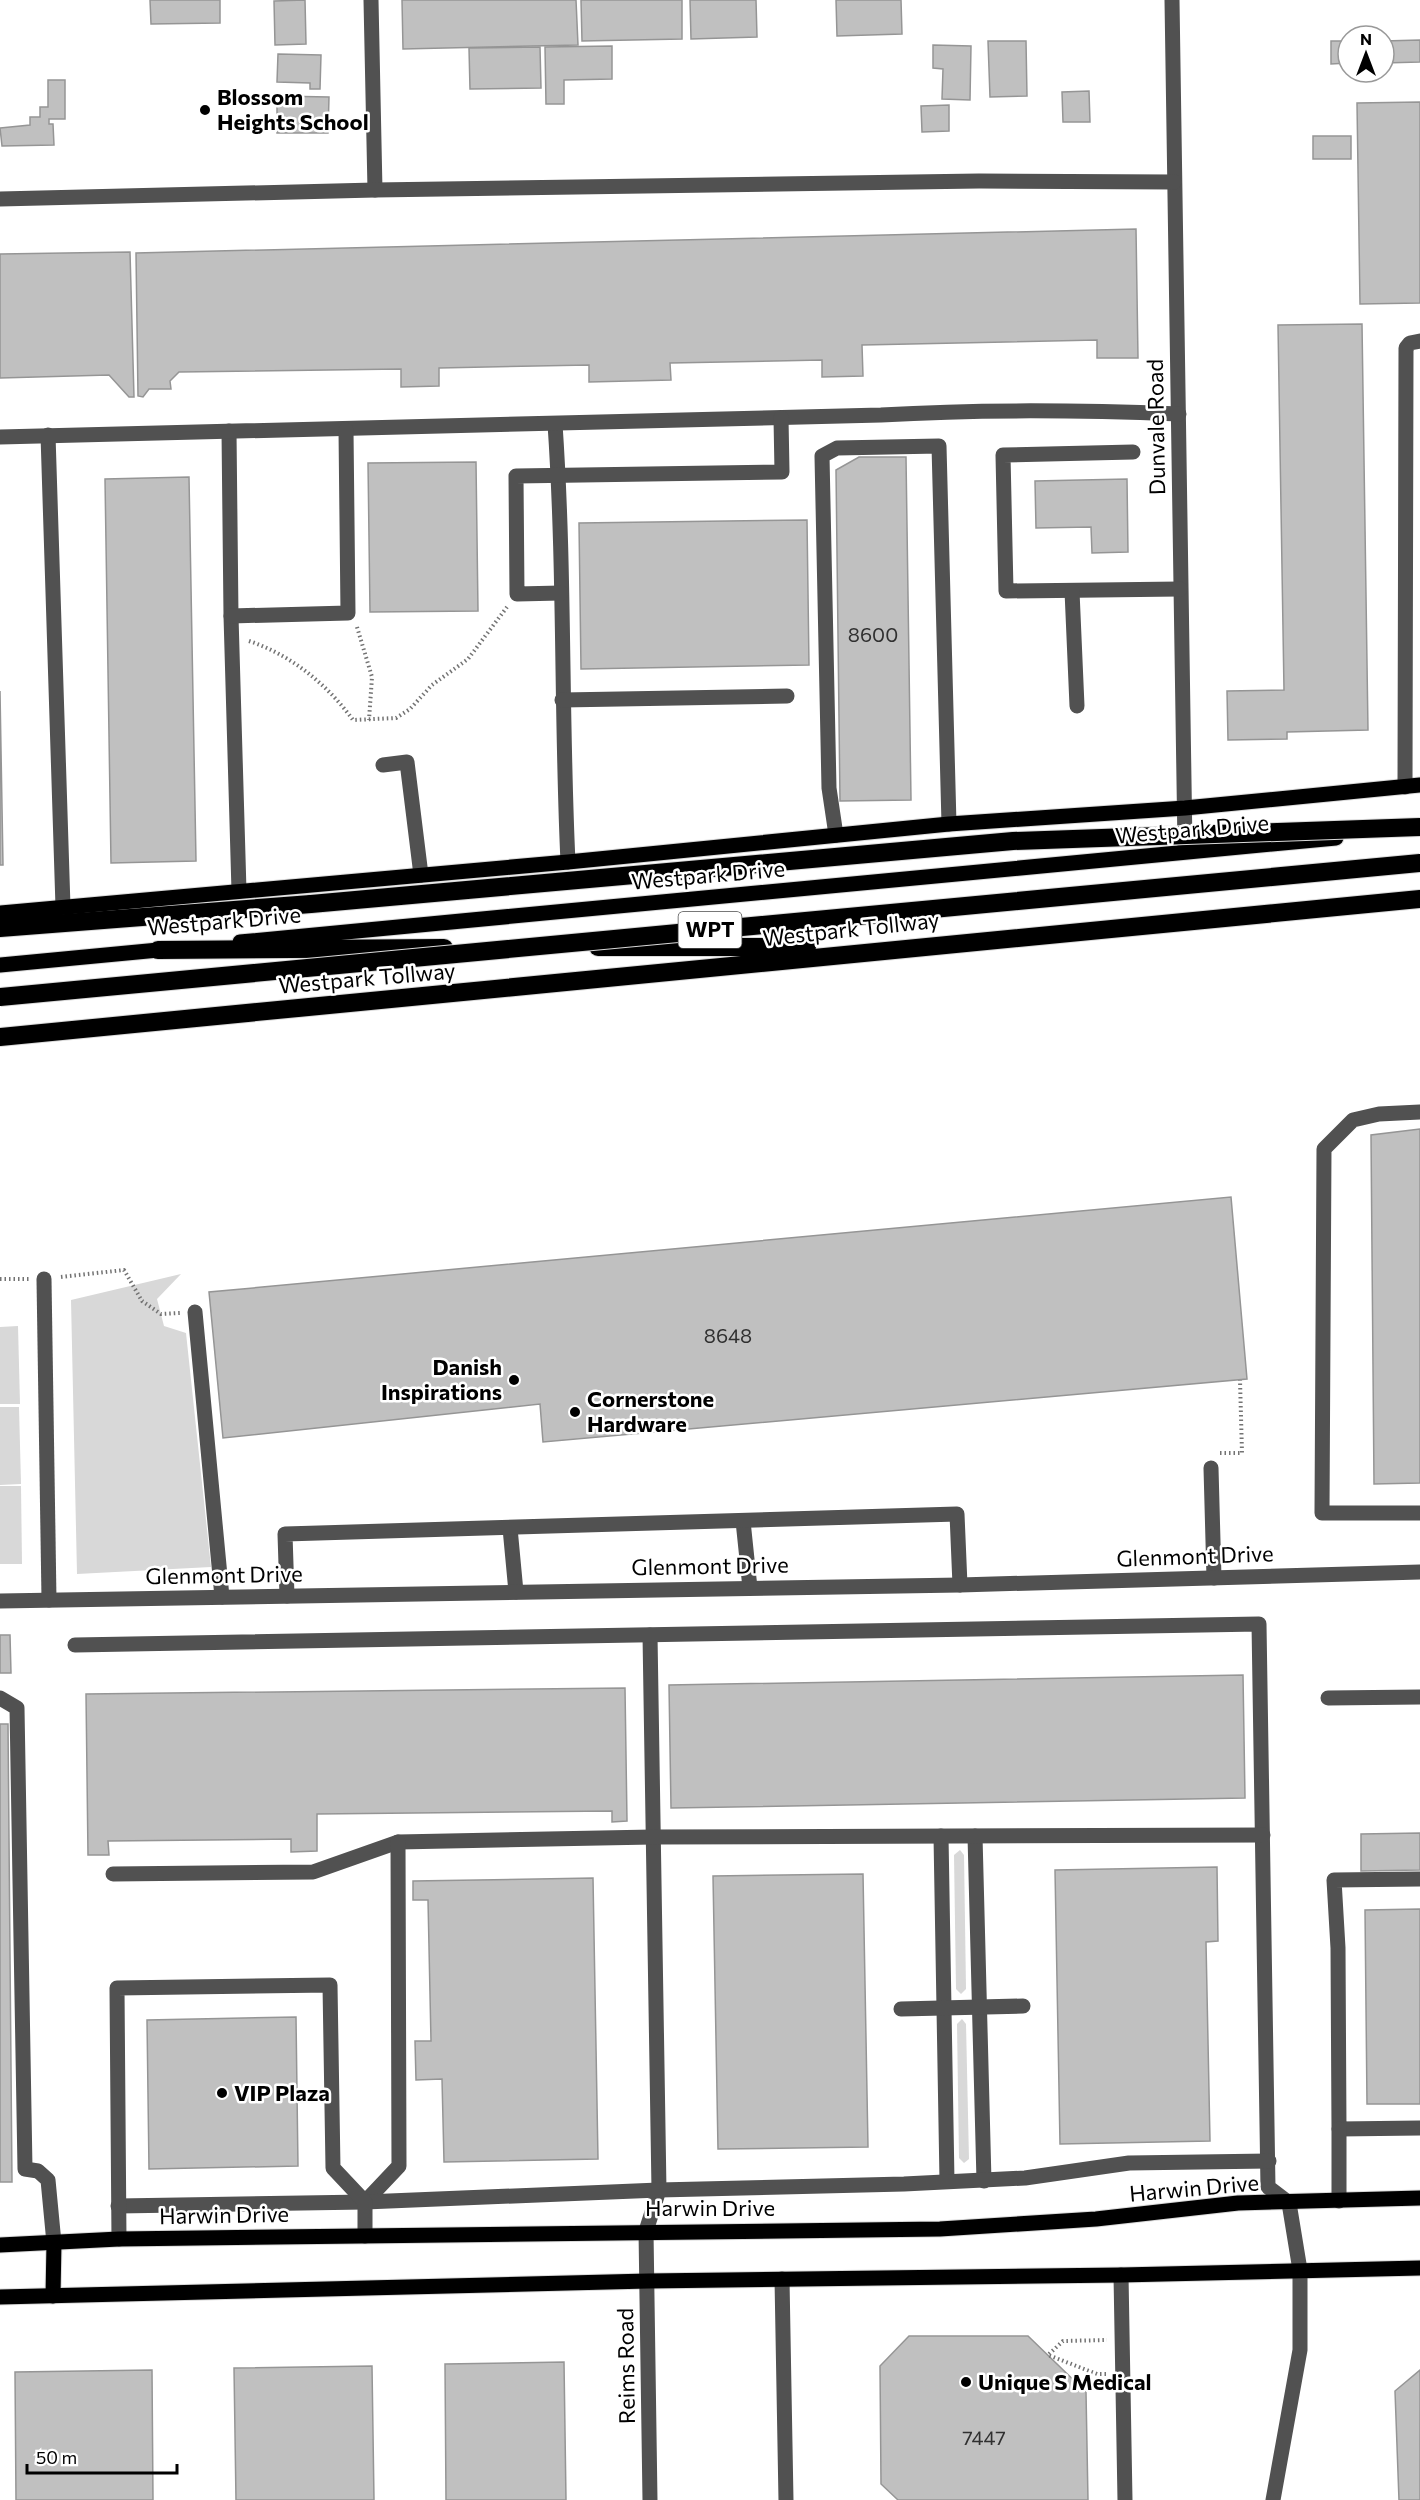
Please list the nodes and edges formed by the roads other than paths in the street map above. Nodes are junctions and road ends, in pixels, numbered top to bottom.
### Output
1 (371, 0) edge
2 (1172, 0) edge
3 (1174, 182) junction
4 (375, 190) junction
5 (0, 200) edge
6 (1420, 341) edge
7 (1179, 414) junction
8 (781, 418) junction
9 (555, 424) junction
10 (345, 430) junction
11 (229, 431) junction
12 (48, 435) junction
13 (0, 437) edge
14 (1133, 452) dead end
15 (558, 475) junction
16 (1180, 589) junction
17 (1072, 591) junction
18 (561, 593) junction
19 (231, 616) junction
20 (787, 696) dead end
21 (562, 700) junction
22 (1077, 706) dead end
23 (383, 765) dead end
24 (1413, 786) edge
25 (1185, 808) junction
26 (949, 824) junction
27 (1420, 828) edge
28 (836, 835) junction
29 (1185, 853) junction
30 (568, 862) junction
31 (1420, 863) edge
32 (421, 875) junction
33 (240, 891) junction
34 (1420, 899) edge
35 (63, 907) junction
36 (0, 913) edge
37 (0, 928) edge
38 (908, 947) junction
39 (158, 950) junction
40 (0, 965) edge
41 (0, 996) edge
42 (0, 1036) edge
43 (1420, 1112) edge
44 (44, 1279) road end
45 (195, 1312) road end
46 (1211, 1467) road end
47 (1420, 1513) edge
48 (743, 1521) junction
49 (510, 1528) junction
50 (1420, 1572) edge
51 (1214, 1578) junction
52 (960, 1585) junction
53 (750, 1588) junction
54 (516, 1592) junction
55 (287, 1596) junction
56 (222, 1597) junction
57 (49, 1600) junction
58 (0, 1601) edge
59 (650, 1635) junction
60 (75, 1645) dead end
61 (1420, 1697) edge
62 (0, 1698) edge
63 (1328, 1698) dead end
64 (1263, 1835) junction
65 (941, 1836) junction
66 (975, 1836) junction
67 (653, 1837) junction
68 (398, 1842) junction
69 (113, 1874) dead end
70 (1420, 1879) edge
71 (1023, 2006) dead end
72 (980, 2007) junction
73 (944, 2008) junction
74 (901, 2009) dead end
75 (1420, 2128) edge
76 (1339, 2129) junction
77 (1269, 2161) junction
78 (947, 2181) junction
79 (984, 2181) junction
80 (659, 2190) junction
81 (1420, 2198) edge
82 (366, 2202) junction
83 (1339, 2202) junction
84 (1289, 2204) junction
85 (118, 2206) junction
86 (646, 2231) junction
87 (365, 2236) junction
88 (119, 2239) junction
89 (54, 2243) junction
90 (0, 2245) edge
91 (1420, 2268) edge
92 (1300, 2270) junction
93 (1121, 2276) junction
94 (782, 2279) junction
95 (648, 2281) junction
96 (53, 2296) junction
97 (0, 2297) edge
98 (650, 2500) edge
99 (786, 2500) edge
100 (1125, 2500) edge
101 (1273, 2500) edge

1 - 4 street
2 - 3 street, Dunvale Road
3 - 4 street
3 - 7 street, Dunvale Road
4 - 5 street
6 - 24 street
7 - 8 street
7 - 16 street, Dunvale Road
8 - 9 street
8 - 15 street
9 - 10 street
9 - 15 street
10 - 11 street
10 - 19 street
11 - 12 street
11 - 19 street
12 - 13 street
12 - 35 street
14 - 17 street
15 - 18 street
15 - 18 street
16 - 17 street
16 - 25 street, Dunvale Road
17 - 22 street
18 - 21 street
19 - 33 street
20 - 21 street
21 - 30 street
23 - 32 street
24 - 25 main road, Westpark Drive
25 - 26 main road, Westpark Drive
25 - 29 street, Dunvale Road
26 - 28 main road, Westpark Drive
26 - 28 street
27 - 29 main road, Westpark Drive
27 - 37 highway, bridge
28 - 30 main road, Westpark Drive
29 - 39 main road, Westpark Drive
30 - 32 main road, Westpark Drive
31 - 41 highway, Westpark Tollway / WPT, bridge
32 - 33 main road, Westpark Drive
33 - 35 main road, Westpark Drive
34 - 38 highway, Westpark Tollway / WPT
35 - 36 main road, Westpark Drive
38 - 39 highway
38 - 42 highway, Westpark Tollway / WPT
39 - 40 main road, Westpark Drive
43 - 47 street
44 - 57 street
45 - 56 street
46 - 51 street
48 - 49 street
48 - 52 street
48 - 53 street
49 - 54 street
49 - 55 street
50 - 51 street, Glenmont Drive
51 - 52 street, Glenmont Drive
52 - 53 street, Glenmont Drive
53 - 54 street, Glenmont Drive
54 - 55 street, Glenmont Drive
55 - 56 street, Glenmont Drive
56 - 57 street, Glenmont Drive
57 - 58 street, Glenmont Drive
59 - 60 street
59 - 64 street
59 - 67 street, Reims Road
61 - 63 street
62 - 89 street
64 - 66 street
64 - 77 street
65 - 66 street
65 - 67 street
65 - 73 street
66 - 72 street
67 - 68 street
67 - 80 street, Reims Road
68 - 69 street
68 - 82 street
70 - 76 street
71 - 72 street
72 - 73 street
72 - 79 street
73 - 74 street
73 - 78 street
75 - 76 street
76 - 83 street
77 - 79 street
77 - 84 street
78 - 79 street
78 - 80 street
80 - 82 street
80 - 86 street, Reims Road
81 - 83 main road, Harwin Drive
82 - 85 street
82 - 85 street
82 - 87 street
83 - 84 main road, Harwin Drive
84 - 86 main road, Harwin Drive
84 - 92 street
85 - 88 street
86 - 87 main road, Harwin Drive
86 - 95 street, Reims Road
87 - 88 main road, Harwin Drive
88 - 89 main road, Harwin Drive
89 - 90 main road, Harwin Drive
89 - 96 main road
91 - 92 main road
92 - 93 main road
92 - 101 street
93 - 94 main road
93 - 100 street
94 - 95 main road
94 - 99 street
95 - 96 main road
95 - 98 street, Reims Road
96 - 97 main road

